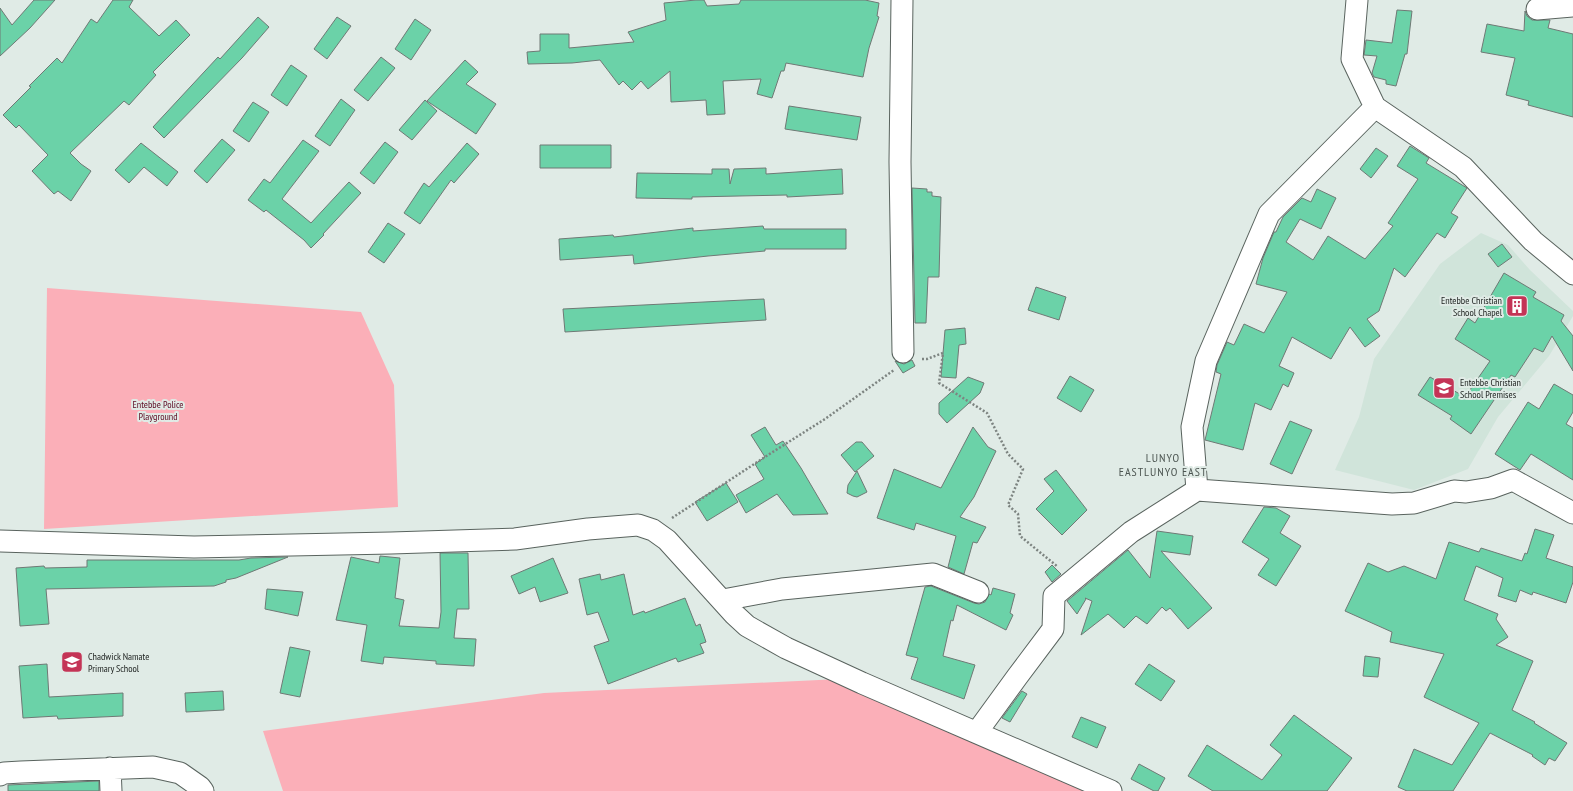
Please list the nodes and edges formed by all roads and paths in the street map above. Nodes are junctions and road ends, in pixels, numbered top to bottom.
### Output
1 (902, 0) edge
2 (1357, 0) edge
3 (1573, 6) edge
4 (1537, 9) dead end
5 (1375, 107) junction
6 (1573, 274) edge
7 (906, 360) junction
8 (1197, 490) junction
9 (1573, 513) edge
10 (653, 530) junction
11 (0, 541) edge
12 (1073, 579) junction
13 (978, 592) dead end
14 (722, 600) junction
15 (977, 732) junction
16 (110, 768) junction
17 (0, 775) edge
18 (111, 791) edge
19 (203, 791) edge
20 (1111, 791) edge

1 - 7 street
2 - 5 street
3 - 4 street
5 - 6 street
5 - 8 street
7 - 10 path
7 - 12 path
8 - 9 street
8 - 12 street
10 - 11 street
10 - 14 street
12 - 15 street
13 - 14 street
14 - 15 street
15 - 20 street
16 - 17 street
16 - 18 street
16 - 19 street

